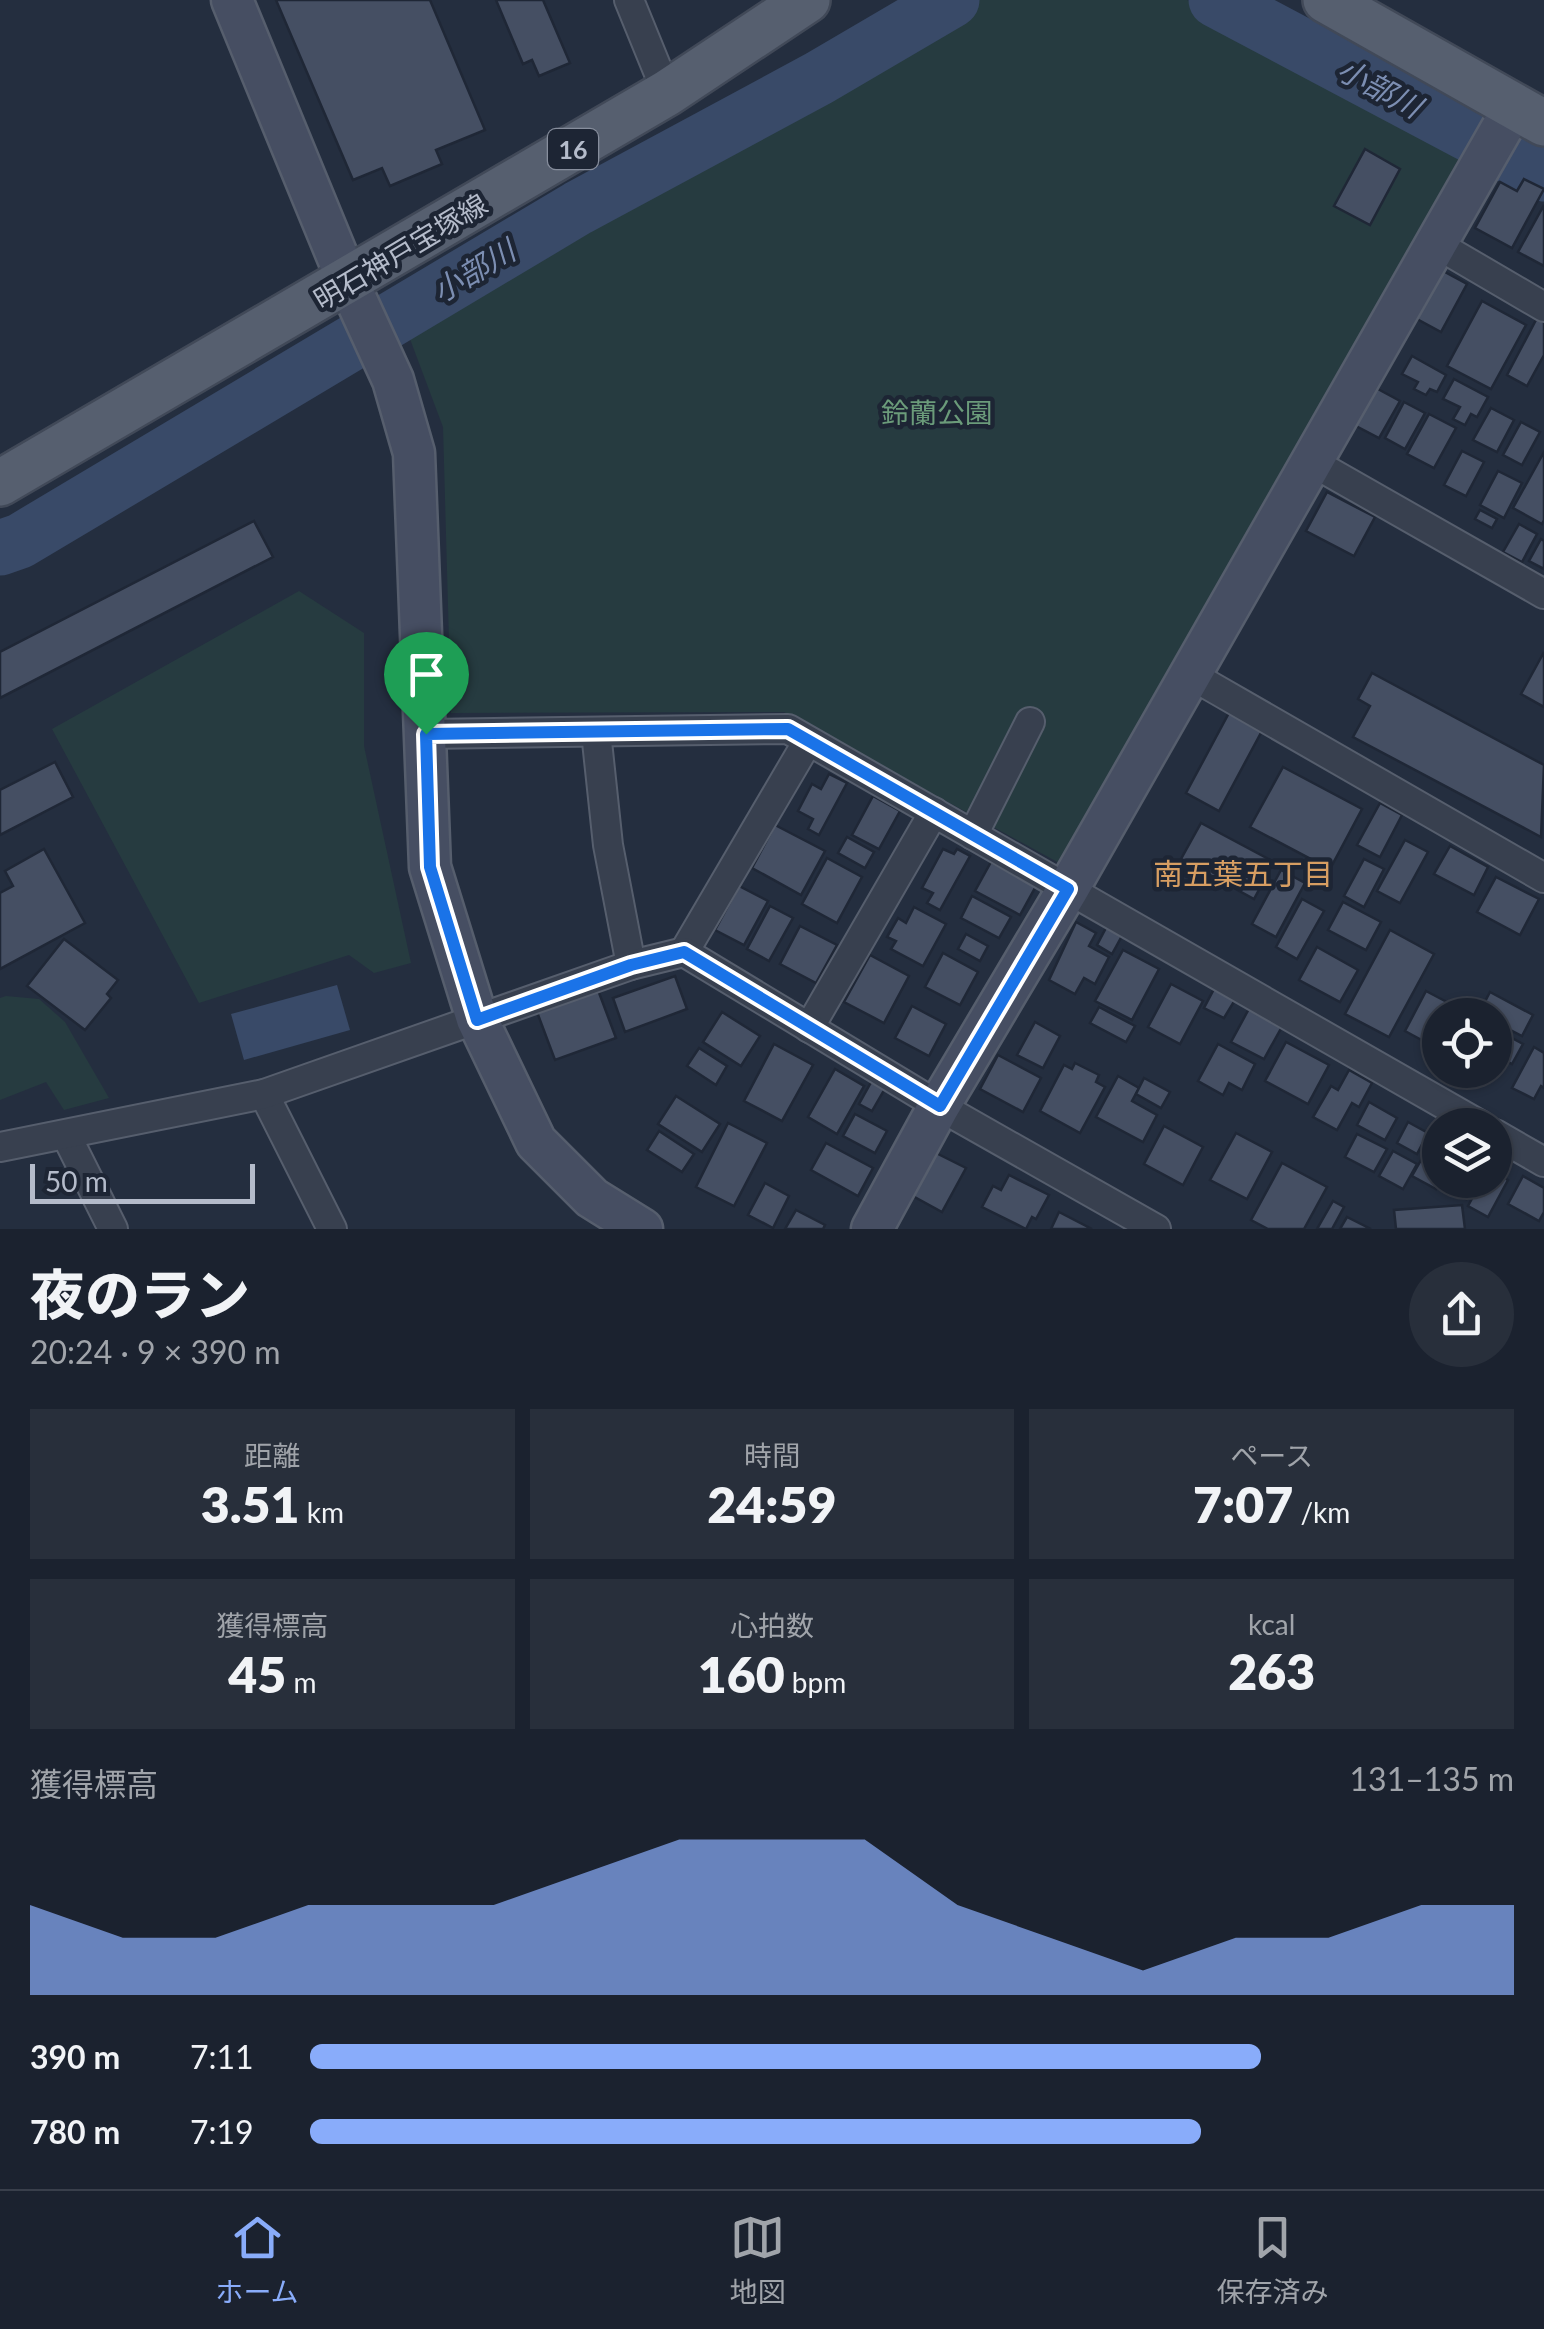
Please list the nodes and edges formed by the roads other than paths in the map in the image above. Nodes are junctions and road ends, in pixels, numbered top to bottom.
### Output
1 (232, 0) edge
2 (628, 0) edge
3 (1326, 0) edge
4 (809, 4) edge
5 (1378, 13) edge
6 (668, 93) junction
7 (1521, 117) edge
8 (1438, 245) junction
9 (354, 293) junction
10 (1544, 307) edge
11 (1312, 462) junction
12 (0, 484) edge
13 (1544, 594) edge
14 (1191, 675) junction
15 (1030, 722) dead end
16 (596, 732) junction
17 (426, 734) junction
18 (808, 740) junction
19 (934, 812) junction
20 (973, 835) junction
21 (1544, 878) edge
22 (1068, 889) junction
23 (684, 952) junction
24 (631, 965) junction
25 (477, 1020) junction
26 (809, 1028) junction
27 (264, 1094) junction
28 (940, 1106) junction
29 (1450, 1108) edge
30 (66, 1134) junction
31 (1512, 1144) edge
32 (0, 1147) edge
33 (1544, 1162) edge
34 (113, 1229) edge
35 (332, 1229) edge
36 (642, 1229) edge
37 (872, 1229) edge
38 (1156, 1229) edge

1 - 9 street
2 - 6 street
3 - 5 main road
4 - 6 main road, 明石神戸宝塚線 / 16
5 - 7 main road
6 - 9 main road, 明石神戸宝塚線 / 16
7 - 8 street
8 - 10 street
8 - 11 street
9 - 12 main road, 明石神戸宝塚線 / 16
9 - 17 street
11 - 13 street
11 - 14 street
14 - 21 street
14 - 22 street
15 - 20 street
16 - 17 street
16 - 18 street
16 - 24 street
17 - 25 street
18 - 19 street
18 - 23 street
19 - 20 street
19 - 26 street
20 - 22 street
22 - 28 street
22 - 29 street
23 - 24 street
23 - 26 street
24 - 25 street
25 - 27 street
25 - 36 street
26 - 28 street
27 - 30 street
27 - 35 street
28 - 37 street
28 - 38 street
30 - 32 street
30 - 34 street
31 - 33 street

